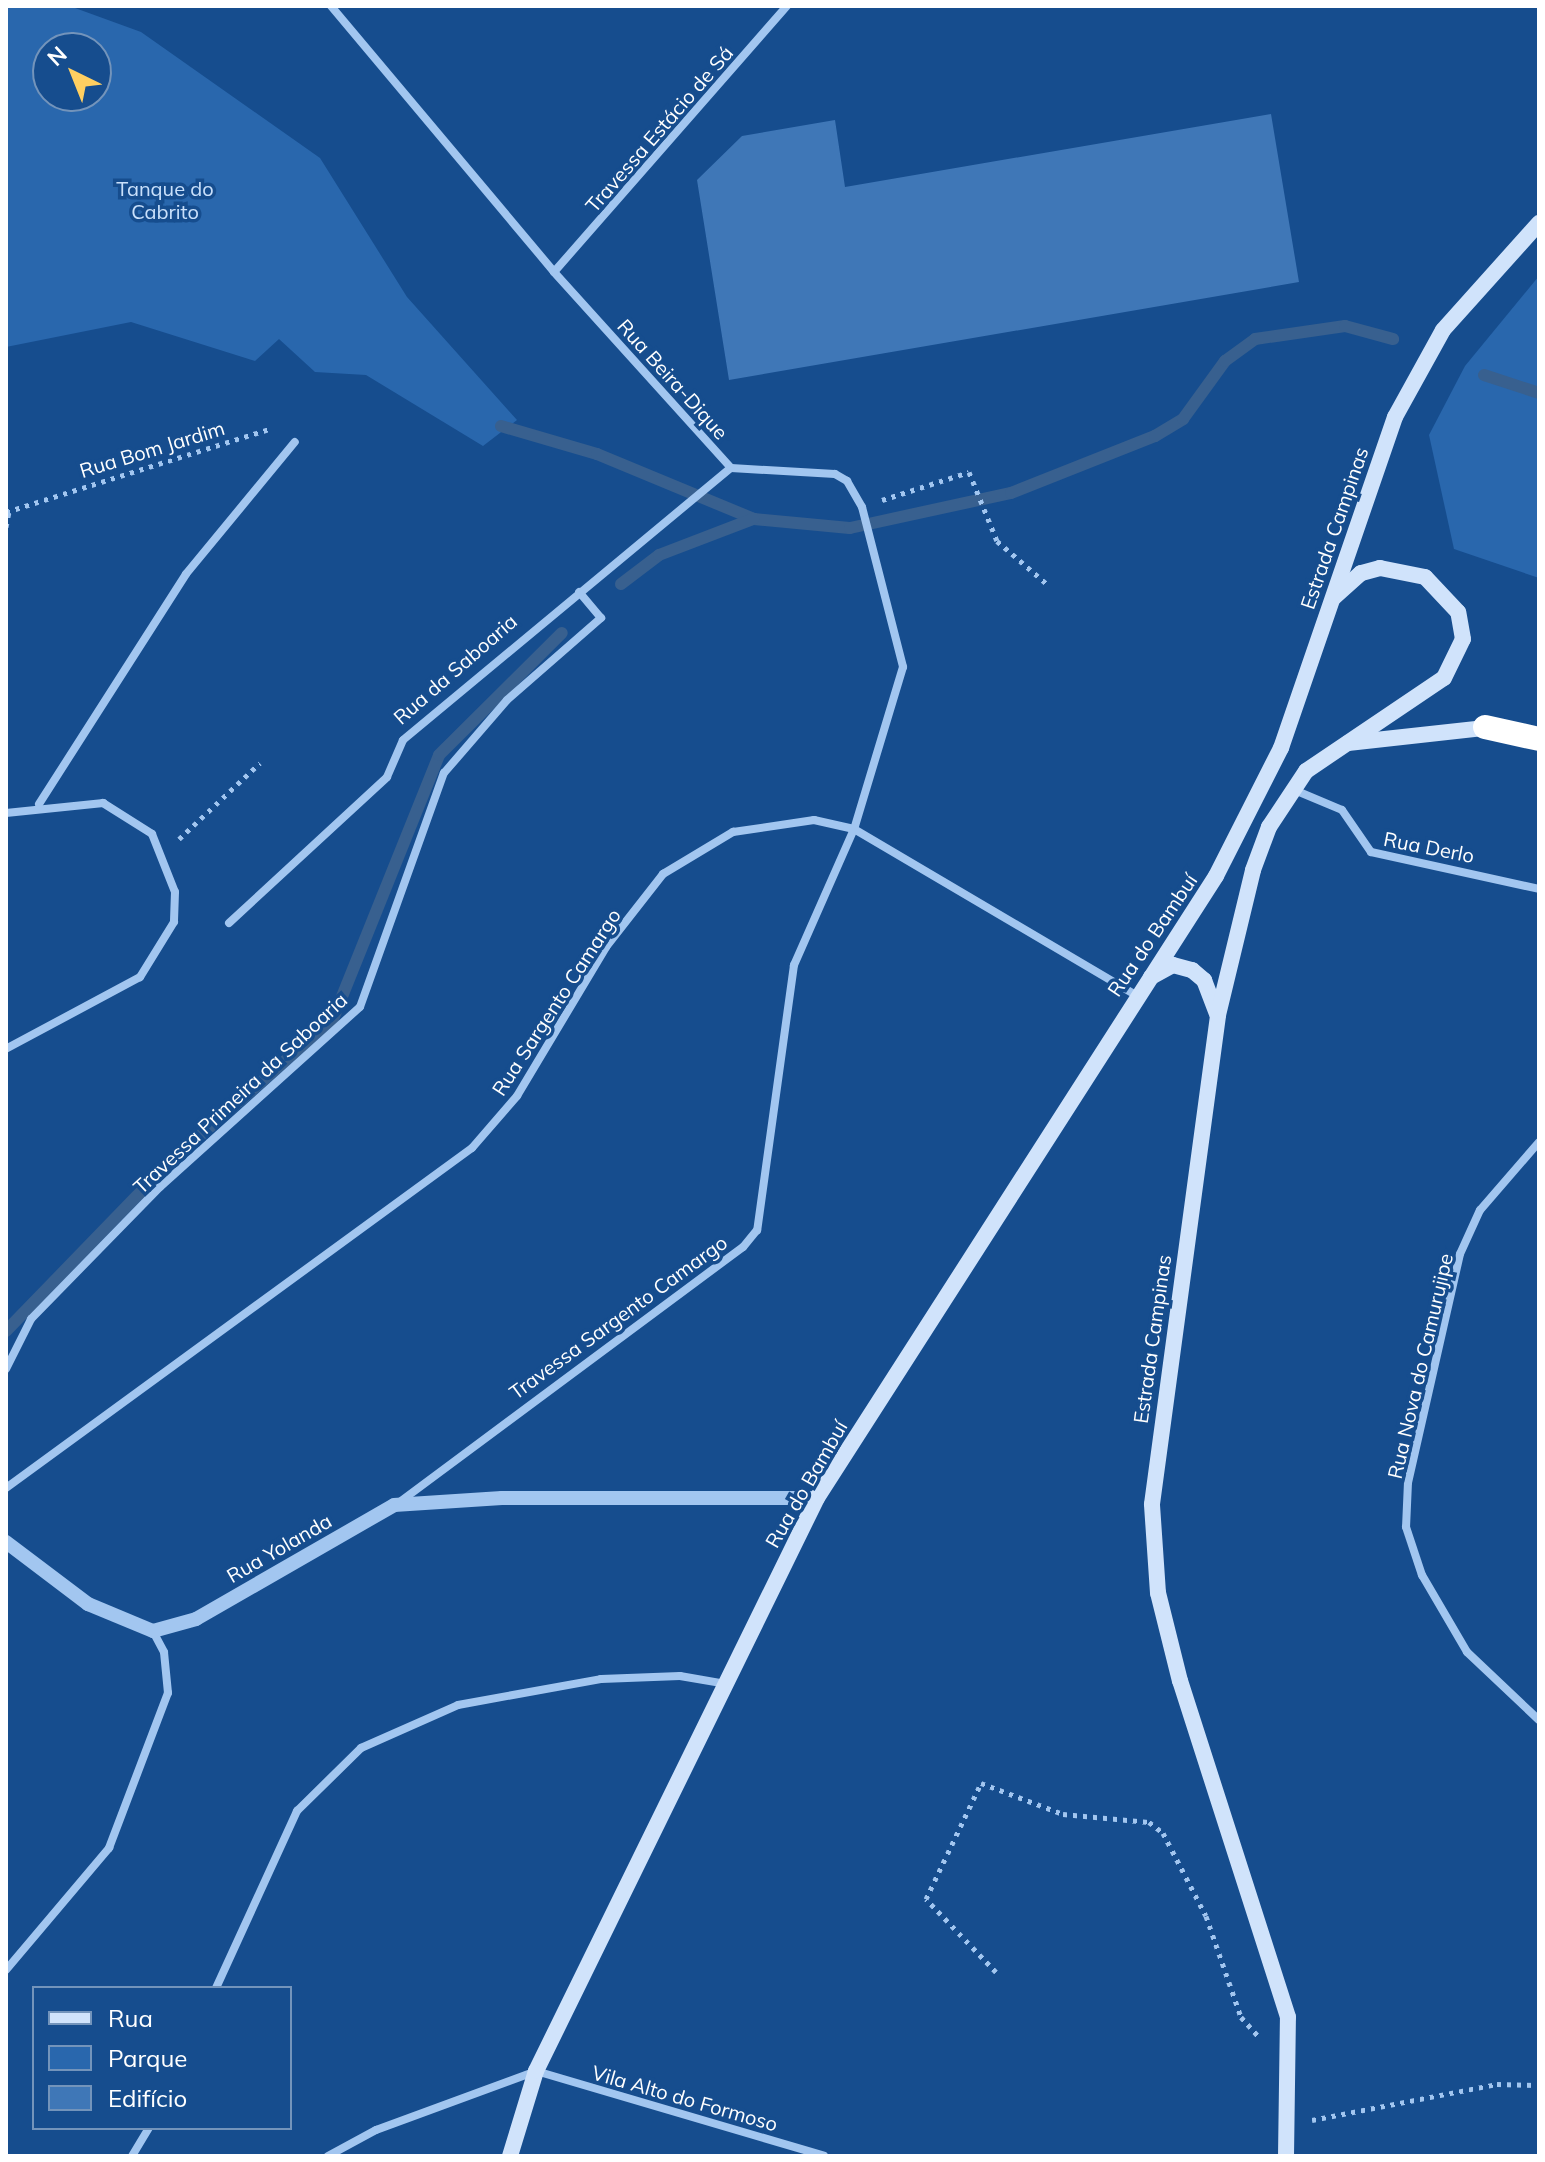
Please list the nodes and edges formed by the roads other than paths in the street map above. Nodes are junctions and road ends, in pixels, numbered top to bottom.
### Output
1 (331, 6) edge
2 (787, 6) edge
3 (1539, 223) edge
4 (554, 272) junction
5 (295, 442) road end
6 (731, 468) junction
7 (863, 512) joint
8 (582, 596) junction
9 (1330, 601) junction
10 (1539, 725) edge
11 (1485, 727) junction
12 (1539, 739) edge
13 (1342, 743) junction
14 (1290, 788) junction
15 (39, 804) junction
16 (6, 813) edge
17 (854, 829) junction
18 (1216, 876) joint
19 (1539, 889) edge
20 (229, 923) dead end
21 (1149, 977) junction
22 (1136, 995) junction
23 (1218, 1015) junction
24 (6, 1049) edge
25 (1539, 1142) edge
26 (6, 1369) edge
27 (6, 1488) edge
28 (817, 1498) junction
29 (394, 1505) junction
30 (6, 1542) edge
31 (153, 1631) junction
32 (721, 1683) junction
33 (1539, 1720) edge
34 (6, 1970) edge
35 (217, 1986) edge
36 (536, 2071) junction
37 (148, 2130) edge
38 (132, 2156) edge
39 (328, 2156) edge
40 (510, 2156) edge
41 (824, 2156) edge
42 (1286, 2156) edge

1 - 4 street, Rua Beira-Dique
2 - 4 street, Travessa Estácio de Sá
3 - 9 main road, Estrada Campinas
4 - 6 street, Rua Beira-Dique
5 - 15 street
6 - 7 street, Rua Beira-Dique
6 - 8 street, Rua da Saboaria
7 - 17 street, Travessa Sargento Camargo
8 - 20 street, Rua da Saboaria
8 - 26 street, Travessa Primeira da Saboaria
9 - 13 main road, Estrada Campinas
9 - 18 main road, Estrada Campinas
10 - 11 main road
11 - 12 highway
11 - 13 main road
13 - 14 main road, Estrada Campinas
14 - 19 street, Rua Derlo
14 - 23 main road, Estrada Campinas
15 - 16 street
15 - 24 street
17 - 22 street, Rua Sargento Camargo
17 - 27 street, Rua Sargento Camargo
17 - 29 street, Travessa Sargento Camargo
18 - 21 main road, Rua do Bambuí
21 - 22 main road, Rua do Bambuí
21 - 23 main road
22 - 28 main road, Rua do Bambuí
23 - 42 main road, Estrada Campinas
25 - 33 street, Rua Nova do Camurujipe
28 - 29 street, Rua Yolanda
28 - 32 main road, Rua do Bambuí
29 - 31 street, Rua Yolanda
30 - 31 street
31 - 34 street
32 - 35 street
32 - 36 main road, Rua do Bambuí
36 - 39 street
36 - 40 main road, Rua do Bambuí
36 - 41 street, Vila Alto do Formoso
37 - 38 street

